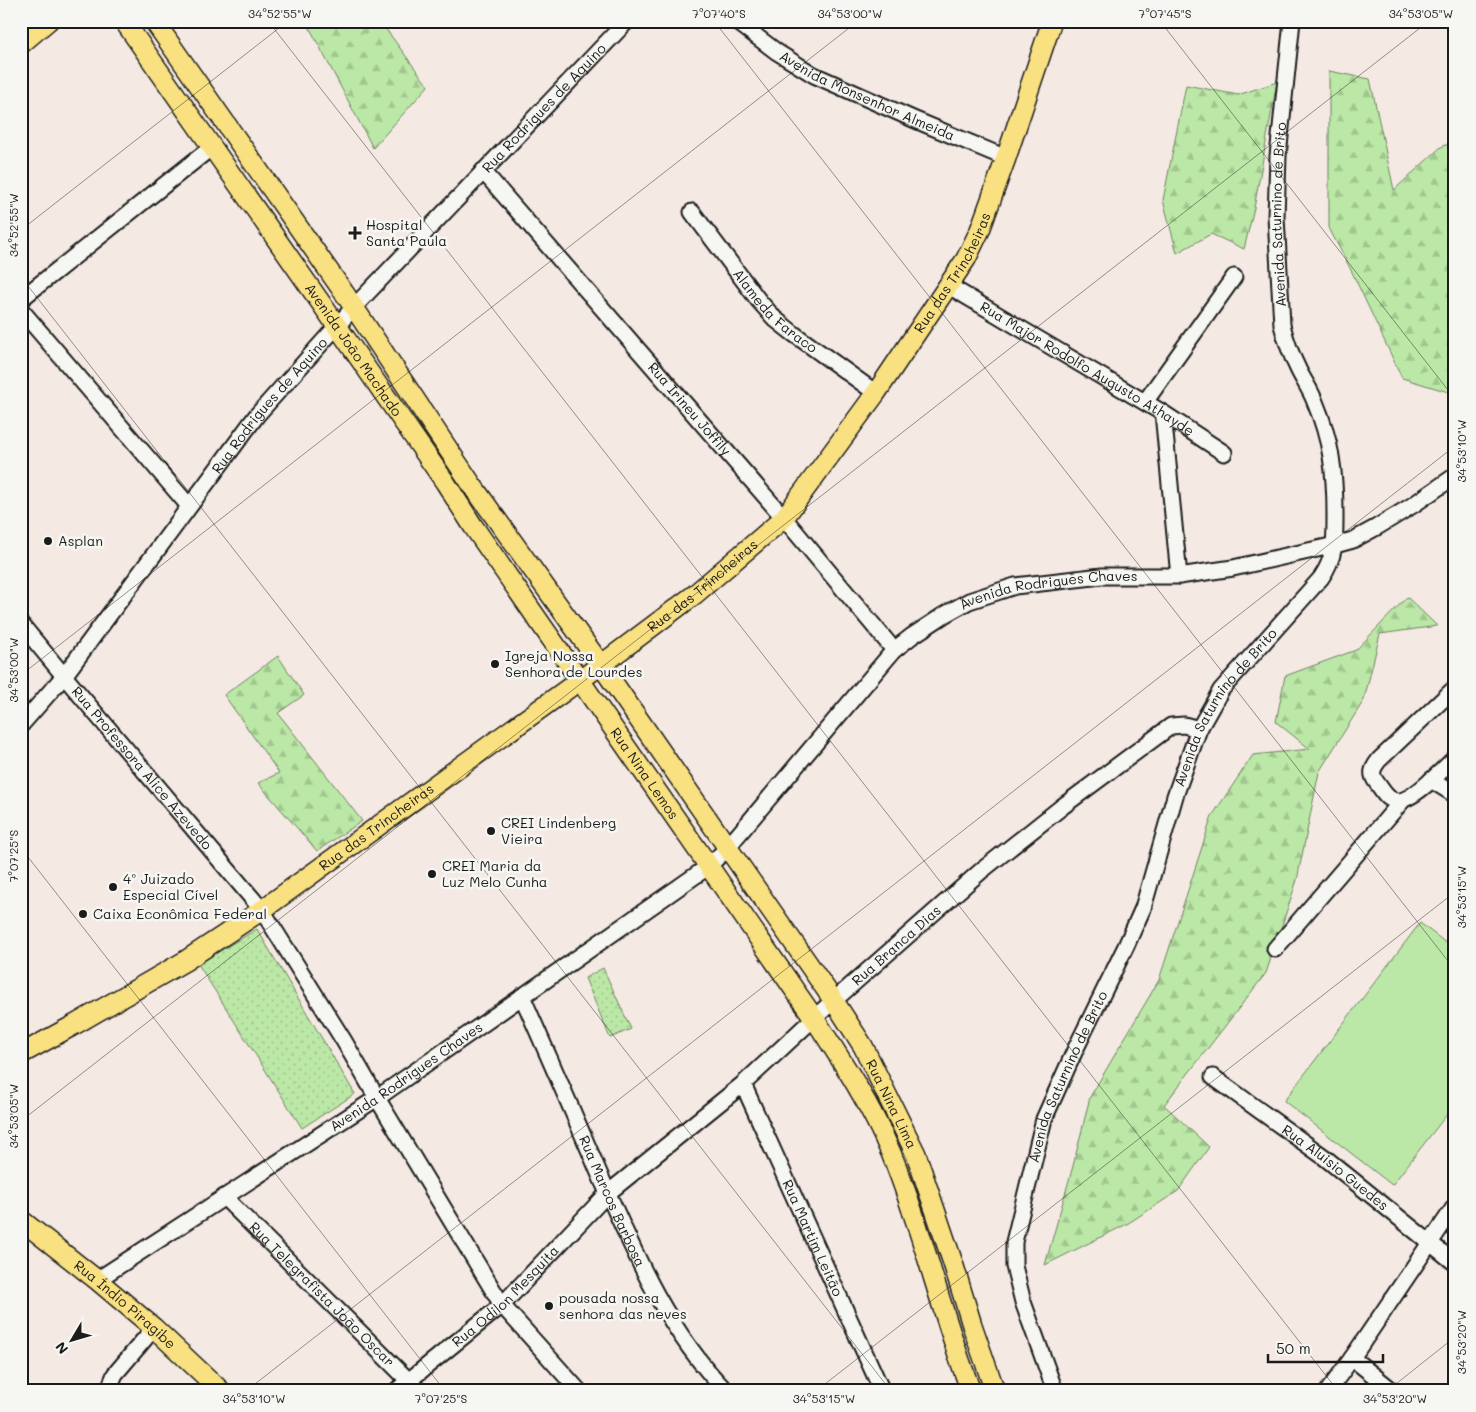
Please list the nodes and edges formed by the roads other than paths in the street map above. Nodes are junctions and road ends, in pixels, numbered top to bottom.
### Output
1 (48, 21) edge
2 (124, 21) edge
3 (154, 21) edge
4 (627, 21) edge
5 (736, 21) edge
6 (1052, 21) edge
7 (1292, 21) edge
8 (21, 44) edge
9 (212, 147) junction
10 (1006, 158) junction
11 (483, 171) junction
12 (692, 212) dead end
13 (1234, 277) dead end
14 (949, 286) junction
15 (21, 299) edge
16 (354, 307) junction
17 (21, 310) edge
18 (337, 326) junction
19 (876, 393) junction
20 (1145, 402) junction
21 (1163, 414) junction
22 (1224, 453) dead end
23 (1455, 476) edge
24 (189, 506) junction
25 (784, 518) junction
26 (1335, 546) junction
27 (1179, 576) junction
28 (21, 624) edge
29 (894, 650) junction
30 (601, 665) junction
31 (64, 676) junction
32 (581, 680) junction
33 (1455, 688) edge
34 (21, 725) edge
35 (1199, 729) junction
36 (1455, 758) edge
37 (1431, 780) junction
38 (1455, 796) edge
39 (1402, 801) junction
40 (727, 848) junction
41 (709, 866) junction
42 (262, 910) junction
43 (1275, 948) dead end
44 (522, 996) junction
45 (834, 1001) junction
46 (814, 1018) junction
47 (21, 1054) edge
48 (1213, 1077) dead end
49 (743, 1084) junction
50 (377, 1098) junction
51 (608, 1193) junction
52 (224, 1197) junction
53 (1455, 1206) edge
54 (22, 1224) edge
55 (1430, 1244) junction
56 (1455, 1263) edge
57 (97, 1280) junction
58 (502, 1305) junction
59 (154, 1328) junction
60 (1352, 1358) junction
61 (414, 1385) edge
62 (108, 1391) edge
63 (221, 1391) edge
64 (396, 1391) edge
65 (579, 1391) edge
66 (726, 1391) edge
67 (882, 1391) edge
68 (971, 1391) edge
69 (995, 1391) edge
70 (1055, 1391) edge
71 (1328, 1391) edge
72 (1393, 1391) edge

1 - 8 main road
2 - 9 main road, Avenida João Machado
3 - 16 main road, Avenida João Machado
4 - 11 street, Rua Rodrigues de Aquino
5 - 10 street, Avenida Monsenhor Almeida
6 - 10 main road, Rua das Trincheiras
7 - 26 street, Avenida Saturnino de Brito
9 - 15 street
9 - 18 main road, Avenida João Machado
10 - 14 main road, Rua das Trincheiras
11 - 16 street, Rua Rodrigues de Aquino
11 - 25 street, Rua Irineu Joffily
12 - 19 street, Alameda Faraco
13 - 20 street
14 - 19 main road, Rua das Trincheiras
14 - 20 street, Rua Major Rodolfo Augusto Athayde
16 - 18 street, Rua Rodrigues de Aquino
16 - 30 main road, Avenida João Machado
17 - 24 street
18 - 24 street, Rua Rodrigues de Aquino
18 - 32 main road, Avenida João Machado
19 - 25 main road, Rua das Trincheiras
20 - 21 street, Rua Major Rodolfo Augusto Athayde
21 - 22 street, Rua Major Rodolfo Augusto Athayde
21 - 27 street
23 - 26 street, Avenida Rodrigues Chaves
24 - 31 street, Rua Rodrigues de Aquino
25 - 29 street, Rua Irineu Joffily
25 - 30 main road, Rua das Trincheiras
26 - 27 street, Avenida Rodrigues Chaves
26 - 35 street, Avenida Saturnino de Brito
27 - 29 street, Avenida Rodrigues Chaves
28 - 31 street, Rua Professora Alice Azevedo
29 - 40 street, Avenida Rodrigues Chaves
30 - 32 main road, Rua das Trincheiras
30 - 40 main road, Rua Nina Lemos
31 - 34 street, Rua Rodrigues de Aquino
31 - 42 street, Rua Professora Alice Azevedo
32 - 41 main road, Rua Nina Lemos
32 - 42 main road, Rua das Trincheiras
33 - 39 street
35 - 45 street, Rua Branca Dias
35 - 70 street, Avenida Saturnino de Brito
36 - 37 street
37 - 38 street
37 - 39 street
39 - 43 street
40 - 41 street, Avenida Rodrigues Chaves
40 - 45 main road, Rua Nina Lima
41 - 44 street, Avenida Rodrigues Chaves
41 - 46 main road, Rua Nina Lima
42 - 47 main road, Rua das Trincheiras
42 - 50 street, Rua Professora Alice Azevedo
44 - 50 street, Avenida Rodrigues Chaves
44 - 51 street, Rua Marcos Barbosa
45 - 46 street, Rua Branca Dias
45 - 69 main road, Rua Nina Lima
46 - 49 street, Rua Branca Dias
46 - 68 main road, Rua Nina Lima
48 - 55 street, Rua Aluisio Guedes
49 - 51 street, Rua Branca Dias
49 - 67 street, Rua Martim Leitão
50 - 52 street, Avenida Rodrigues Chaves
50 - 58 street, Rua Professora Alice Azevedo
51 - 58 street, Rua Odilon Mesquita
51 - 66 street, Rua Marcos Barbosa
52 - 57 street, Avenida Rodrigues Chaves
52 - 61 street, Rua Telegrafista João Oscar
53 - 55 street
54 - 57 main road, Rua Índio Piragibe
55 - 56 street, Rua Aluisio Guedes
55 - 60 street
57 - 59 main road, Rua Índio Piragibe
58 - 61 street, Rua Odilon Mesquita
58 - 65 street, Rua Professora Alice Azevedo
59 - 62 street
59 - 63 main road, Rua Índio Piragibe
60 - 71 street
60 - 72 street
61 - 64 street, Rua Odilon Mesquita

